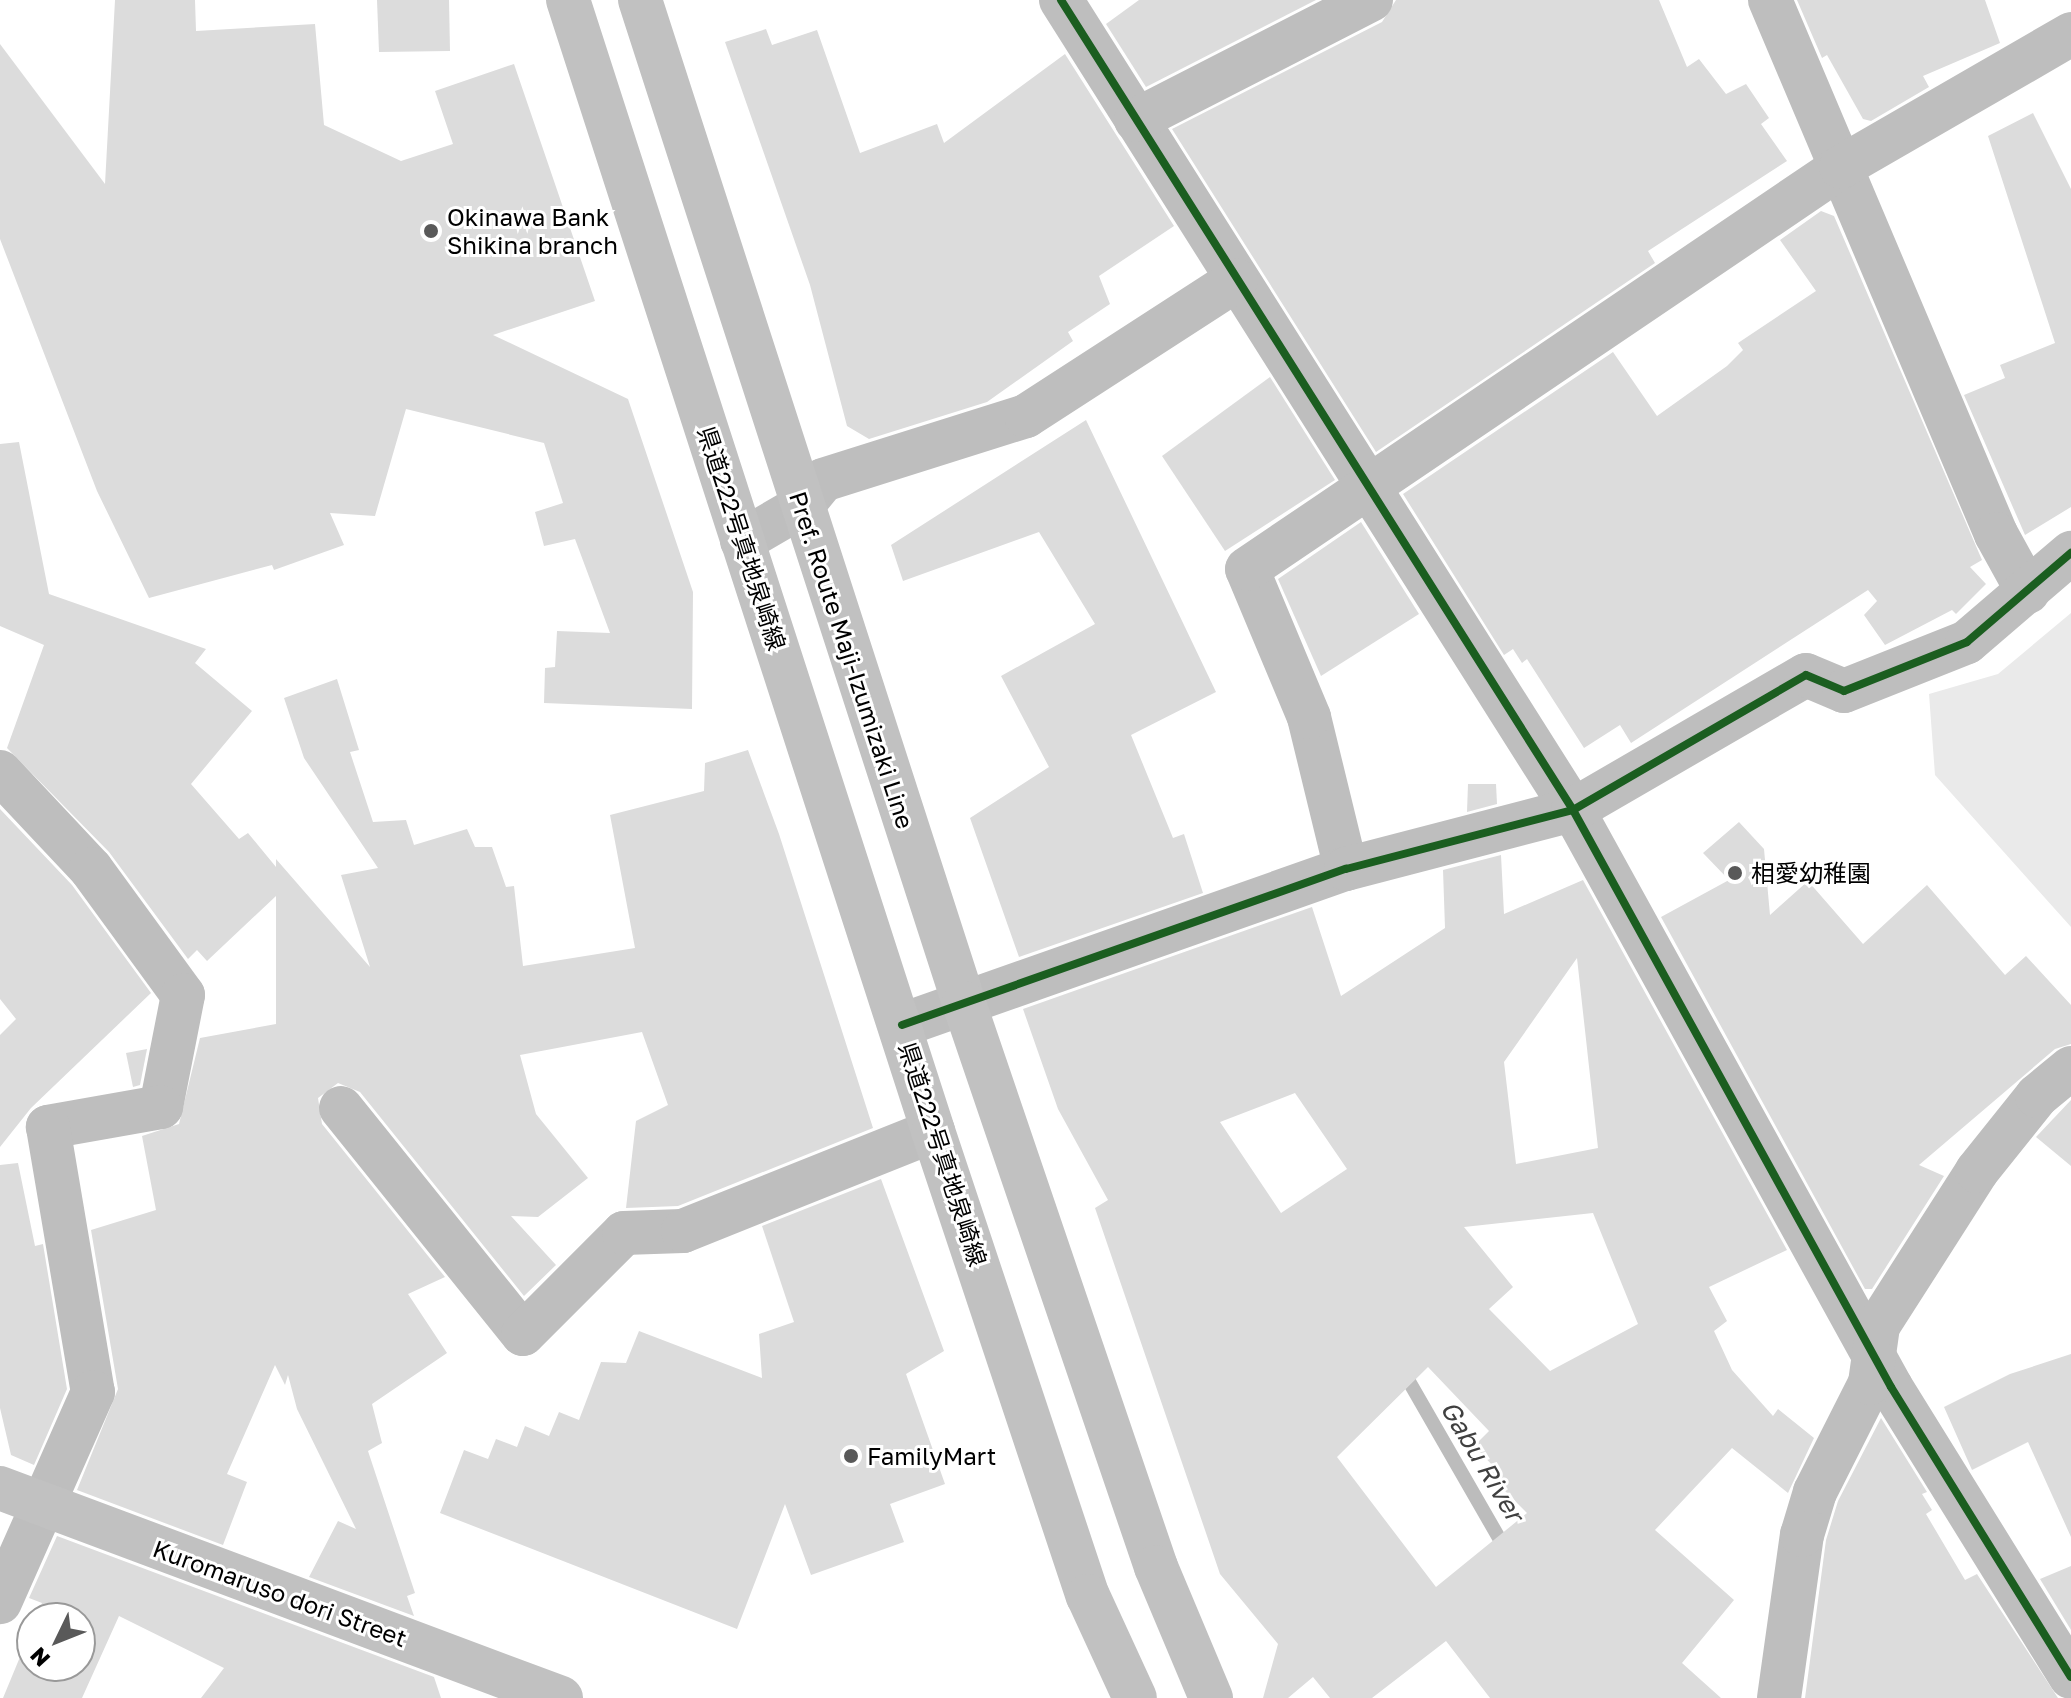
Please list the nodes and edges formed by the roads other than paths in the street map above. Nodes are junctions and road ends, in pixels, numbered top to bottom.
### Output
1 (568, 0) edge
2 (640, 0) edge
3 (1061, 0) edge
4 (1371, 0) edge
5 (1770, 0) edge
6 (2071, 34) edge
7 (1136, 120) junction
8 (1841, 167) junction
9 (1236, 280) junction
10 (1365, 487) junction
11 (802, 506) junction
12 (742, 541) junction
13 (2071, 553) edge
14 (2028, 592) junction
15 (0, 772) edge
16 (1573, 810) junction
17 (1346, 869) junction
18 (964, 1003) junction
19 (902, 1025) junction
20 (2071, 1068) edge
21 (341, 1108) dead end
22 (933, 1131) junction
23 (1872, 1352) junction
24 (0, 1488) edge
25 (40, 1504) junction
26 (0, 1602) edge
27 (2071, 1677) edge
28 (561, 1698) edge
29 (1135, 1698) edge
30 (1211, 1698) edge
31 (1779, 1698) edge

1 - 12 main road, 県道222号真地泉崎線
2 - 11 main road, Pref. Route Maji-Izumizaki Line
3 - 7 street
4 - 7 street
5 - 8 street
6 - 8 street
7 - 9 street
8 - 10 street
8 - 14 street
9 - 10 street
9 - 11 street
10 - 16 street
10 - 17 street
11 - 12 street
11 - 18 main road, Pref. Route Maji-Izumizaki Line
12 - 19 main road, 県道222号真地泉崎線
13 - 14 street
14 - 16 street
15 - 25 street
16 - 17 street
16 - 23 street
17 - 18 street
18 - 19 street
18 - 30 main road
19 - 22 main road, 県道222号真地泉崎線
20 - 23 street
21 - 22 street
22 - 29 main road, 県道222号真地泉崎線
23 - 27 street
23 - 31 street
24 - 25 main road, Kuromaruso dori Street
25 - 26 street
25 - 28 main road, Kuromaruso dori Street

